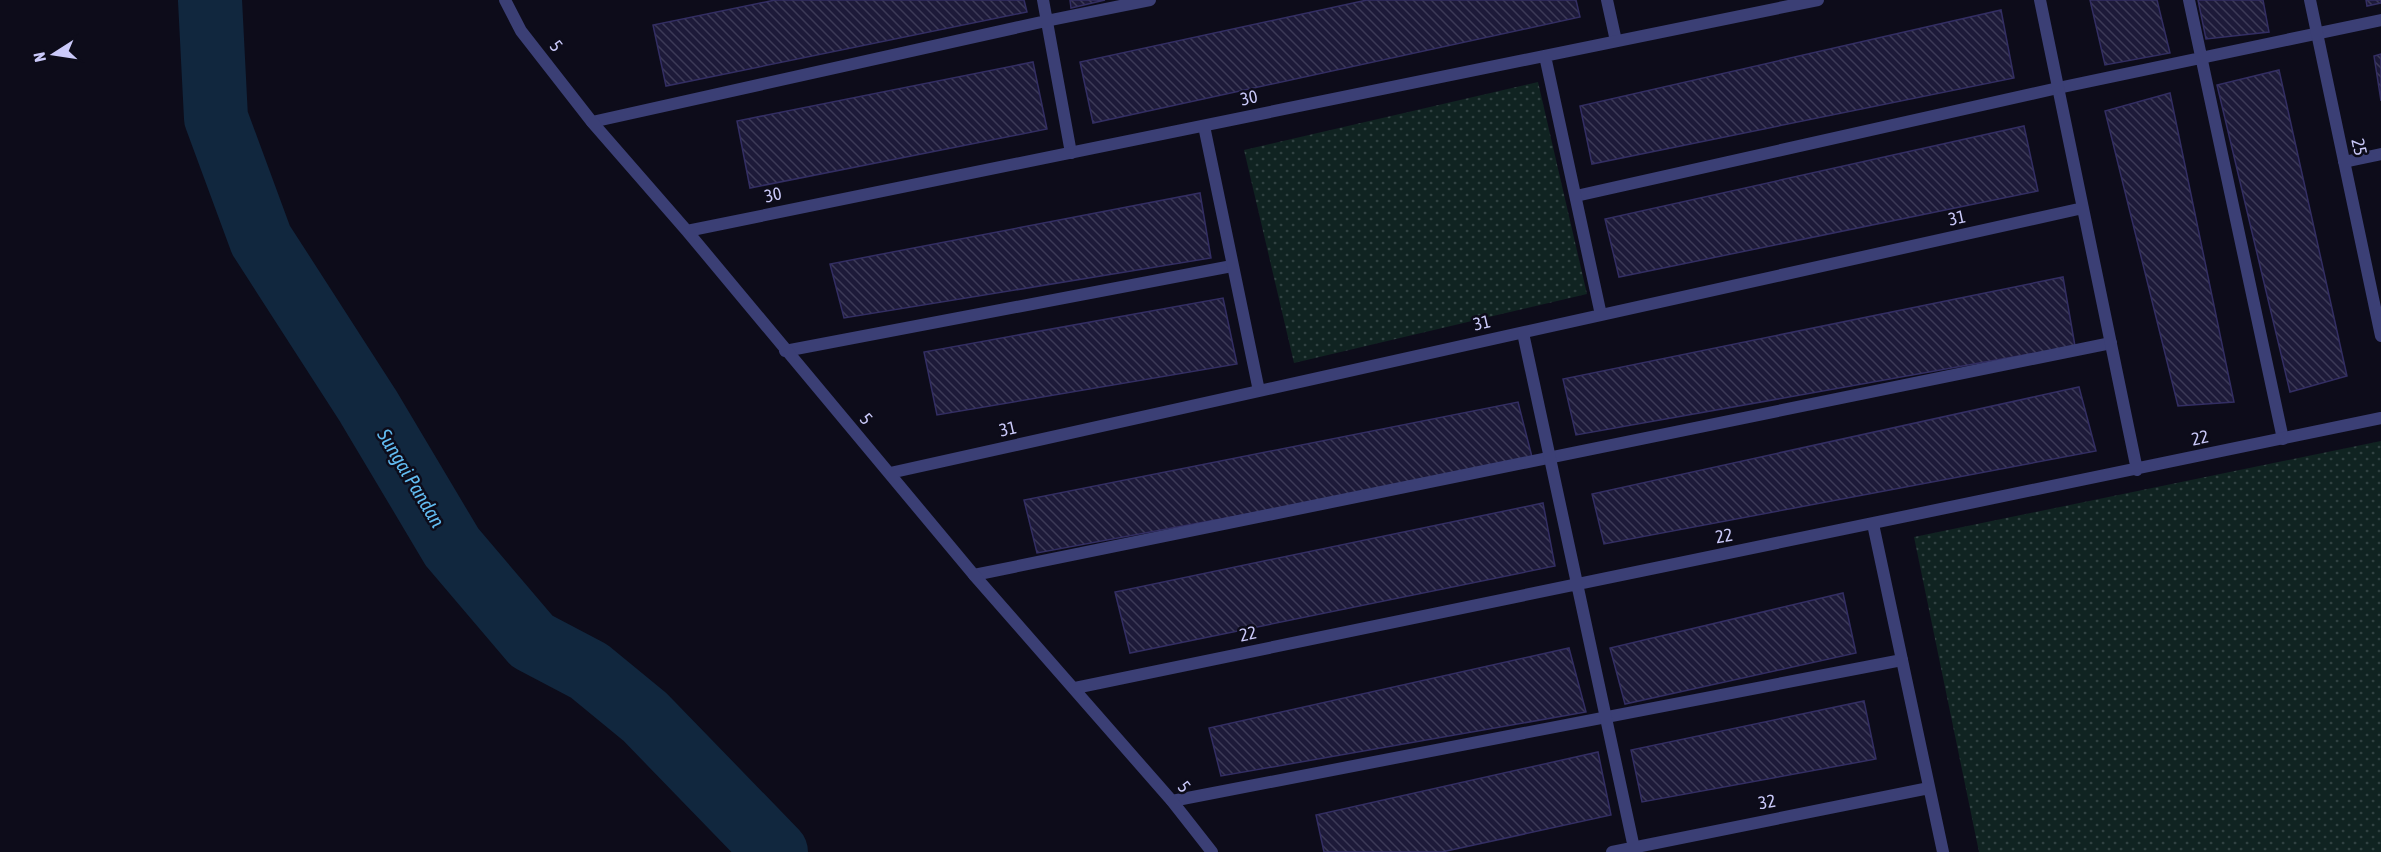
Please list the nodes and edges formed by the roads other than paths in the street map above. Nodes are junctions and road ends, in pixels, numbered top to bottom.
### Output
1 (505, 0) edge
2 (1043, 0) edge
3 (1150, 0) edge
4 (1607, 0) edge
5 (1818, 0) edge
6 (2040, 0) edge
7 (2189, 0) edge
8 (2310, 0) edge
9 (2381, 20) edge
10 (1046, 21) junction
11 (2317, 34) junction
12 (1616, 41) junction
13 (1545, 56) junction
14 (2202, 58) junction
15 (2058, 88) junction
16 (592, 122) junction
17 (1204, 126) junction
18 (1071, 153) junction
19 (2381, 154) edge
20 (2344, 162) junction
21 (1576, 196) junction
22 (2083, 208) junction
23 (687, 231) junction
24 (1232, 266) junction
25 (2375, 281) edge
26 (1601, 315) junction
27 (1523, 333) junction
28 (2381, 336) edge
29 (2111, 343) junction
30 (785, 351) junction
31 (1259, 391) junction
32 (2381, 418) edge
33 (2283, 439) junction
34 (1550, 457) junction
35 (2137, 470) junction
36 (890, 473) junction
37 (1873, 524) junction
38 (974, 575) junction
39 (1578, 584) junction
40 (1902, 660) junction
41 (1075, 688) junction
42 (1606, 716) junction
43 (1929, 788) junction
44 (1172, 801) junction
45 (1634, 848) junction
46 (1212, 852) edge
47 (1612, 852) edge
48 (1943, 852) edge

1 - 16 street, 5
2 - 10 street
3 - 10 street
4 - 12 street
5 - 12 street, 30
6 - 15 street
7 - 14 street
8 - 11 street, 25
9 - 11 street
10 - 16 street
10 - 18 street
11 - 14 street
11 - 20 street, 25
12 - 13 street, 30
13 - 17 street, 30
13 - 21 street
14 - 15 street
14 - 33 street
15 - 21 street
15 - 22 street
16 - 23 street, 5
17 - 18 street, 30
17 - 24 street
18 - 23 street, 30
19 - 20 street
20 - 25 street, 25
21 - 26 street
22 - 26 street, 31
22 - 29 street
23 - 30 street, 5
24 - 30 street
24 - 31 street
25 - 28 street, 25
26 - 27 street, 31
27 - 31 street, 31
27 - 34 street
29 - 34 street
29 - 35 street
30 - 36 street, 5
31 - 36 street, 31
32 - 33 street, 22
33 - 35 street, 22
34 - 38 street
34 - 39 street
35 - 37 street, 22
36 - 38 street, 5
37 - 39 street, 22
37 - 40 street
38 - 41 street, 5
39 - 41 street, 22
39 - 42 street
40 - 42 street
40 - 43 street
41 - 44 street, 5
42 - 44 street
42 - 45 street
43 - 45 street, 32
43 - 48 street
44 - 46 street, 5
45 - 47 street, 32

